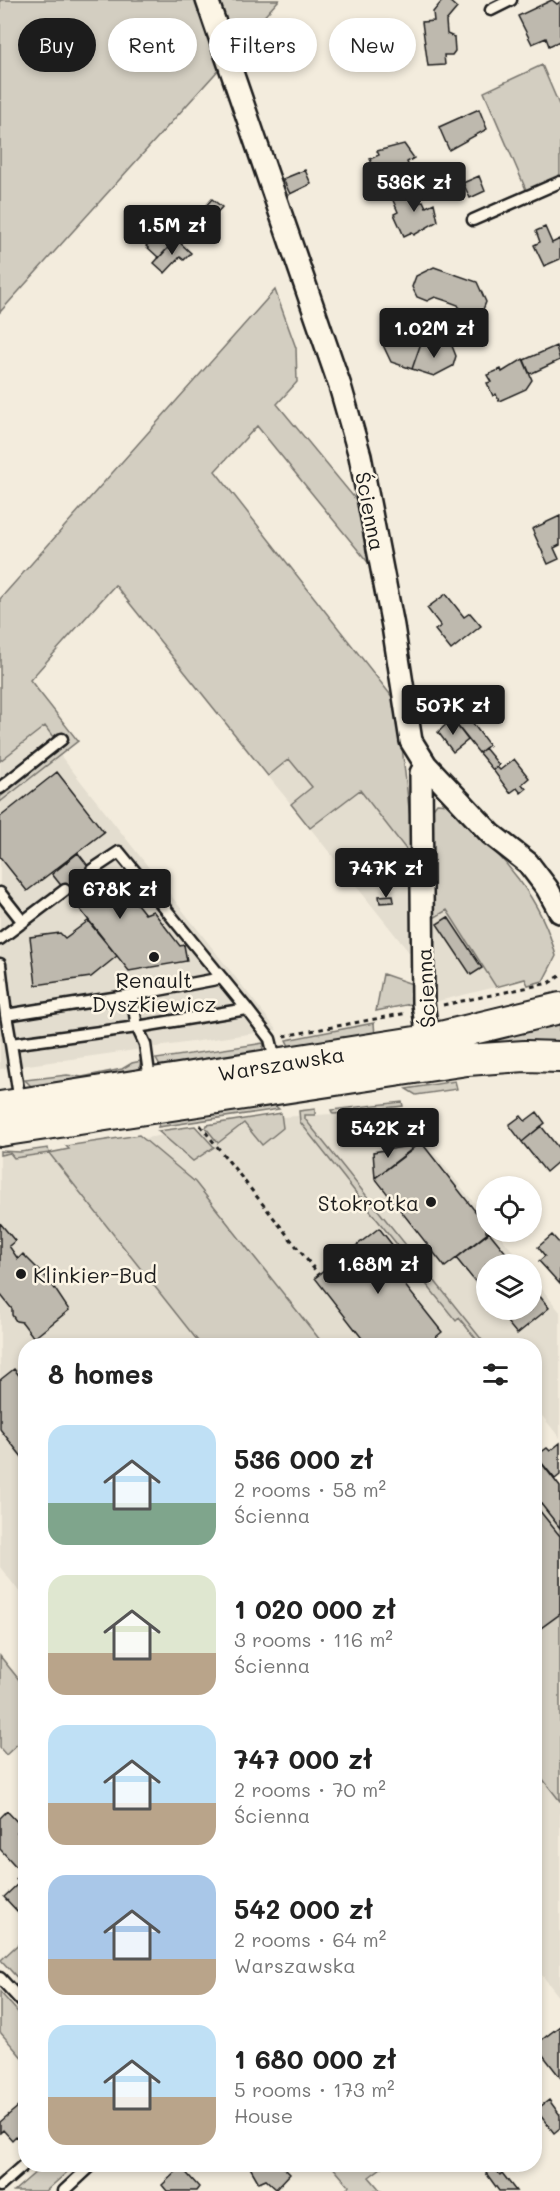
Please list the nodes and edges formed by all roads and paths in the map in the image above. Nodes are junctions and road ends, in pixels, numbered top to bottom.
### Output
1 (207, 0) edge
2 (511, 0) edge
3 (491, 10) dead end
4 (560, 182) edge
5 (473, 220) dead end
6 (62, 739) dead end
7 (426, 765) junction
8 (0, 788) edge
9 (92, 870) dead end
10 (64, 890) dead end
11 (0, 893) edge
12 (553, 894) edge
13 (560, 912) edge
14 (23, 921) junction
15 (0, 939) edge
16 (0, 964) edge
17 (560, 976) edge
18 (222, 978) junction
19 (132, 995) junction
20 (432, 1007) dead end
21 (560, 1008) edge
22 (247, 1009) junction
23 (6, 1015) junction
24 (137, 1027) junction
25 (428, 1040) junction
26 (11, 1044) junction
27 (560, 1057) edge
28 (277, 1064) junction
29 (151, 1084) junction
30 (10, 1106) edge
31 (199, 1124) dead end
32 (0, 1131) edge
33 (319, 1275) dead end
34 (0, 1978) edge
35 (18, 1997) edge
36 (18, 2170) edge
37 (84, 2172) edge
38 (0, 2186) edge
39 (64, 2191) edge

1 - 7 street, Ścienna
2 - 3 lane
4 - 5 lane
6 - 8 lane
7 - 12 street
7 - 25 street, Ścienna
9 - 18 lane
10 - 14 lane
11 - 14 lane
12 - 13 street
14 - 15 lane
16 - 23 lane
17 - 20 path
18 - 19 lane
18 - 22 lane
19 - 23 lane
19 - 24 lane
21 - 25 main road, Warszawska
22 - 24 lane
22 - 28 lane
23 - 26 lane
24 - 26 lane
24 - 29 lane
25 - 28 main road, Warszawska
26 - 30 lane
27 - 32 main road, Warszawska
28 - 29 main road, Warszawska
29 - 30 main road, Warszawska
31 - 33 path
34 - 35 lane
36 - 38 lane
37 - 39 lane

